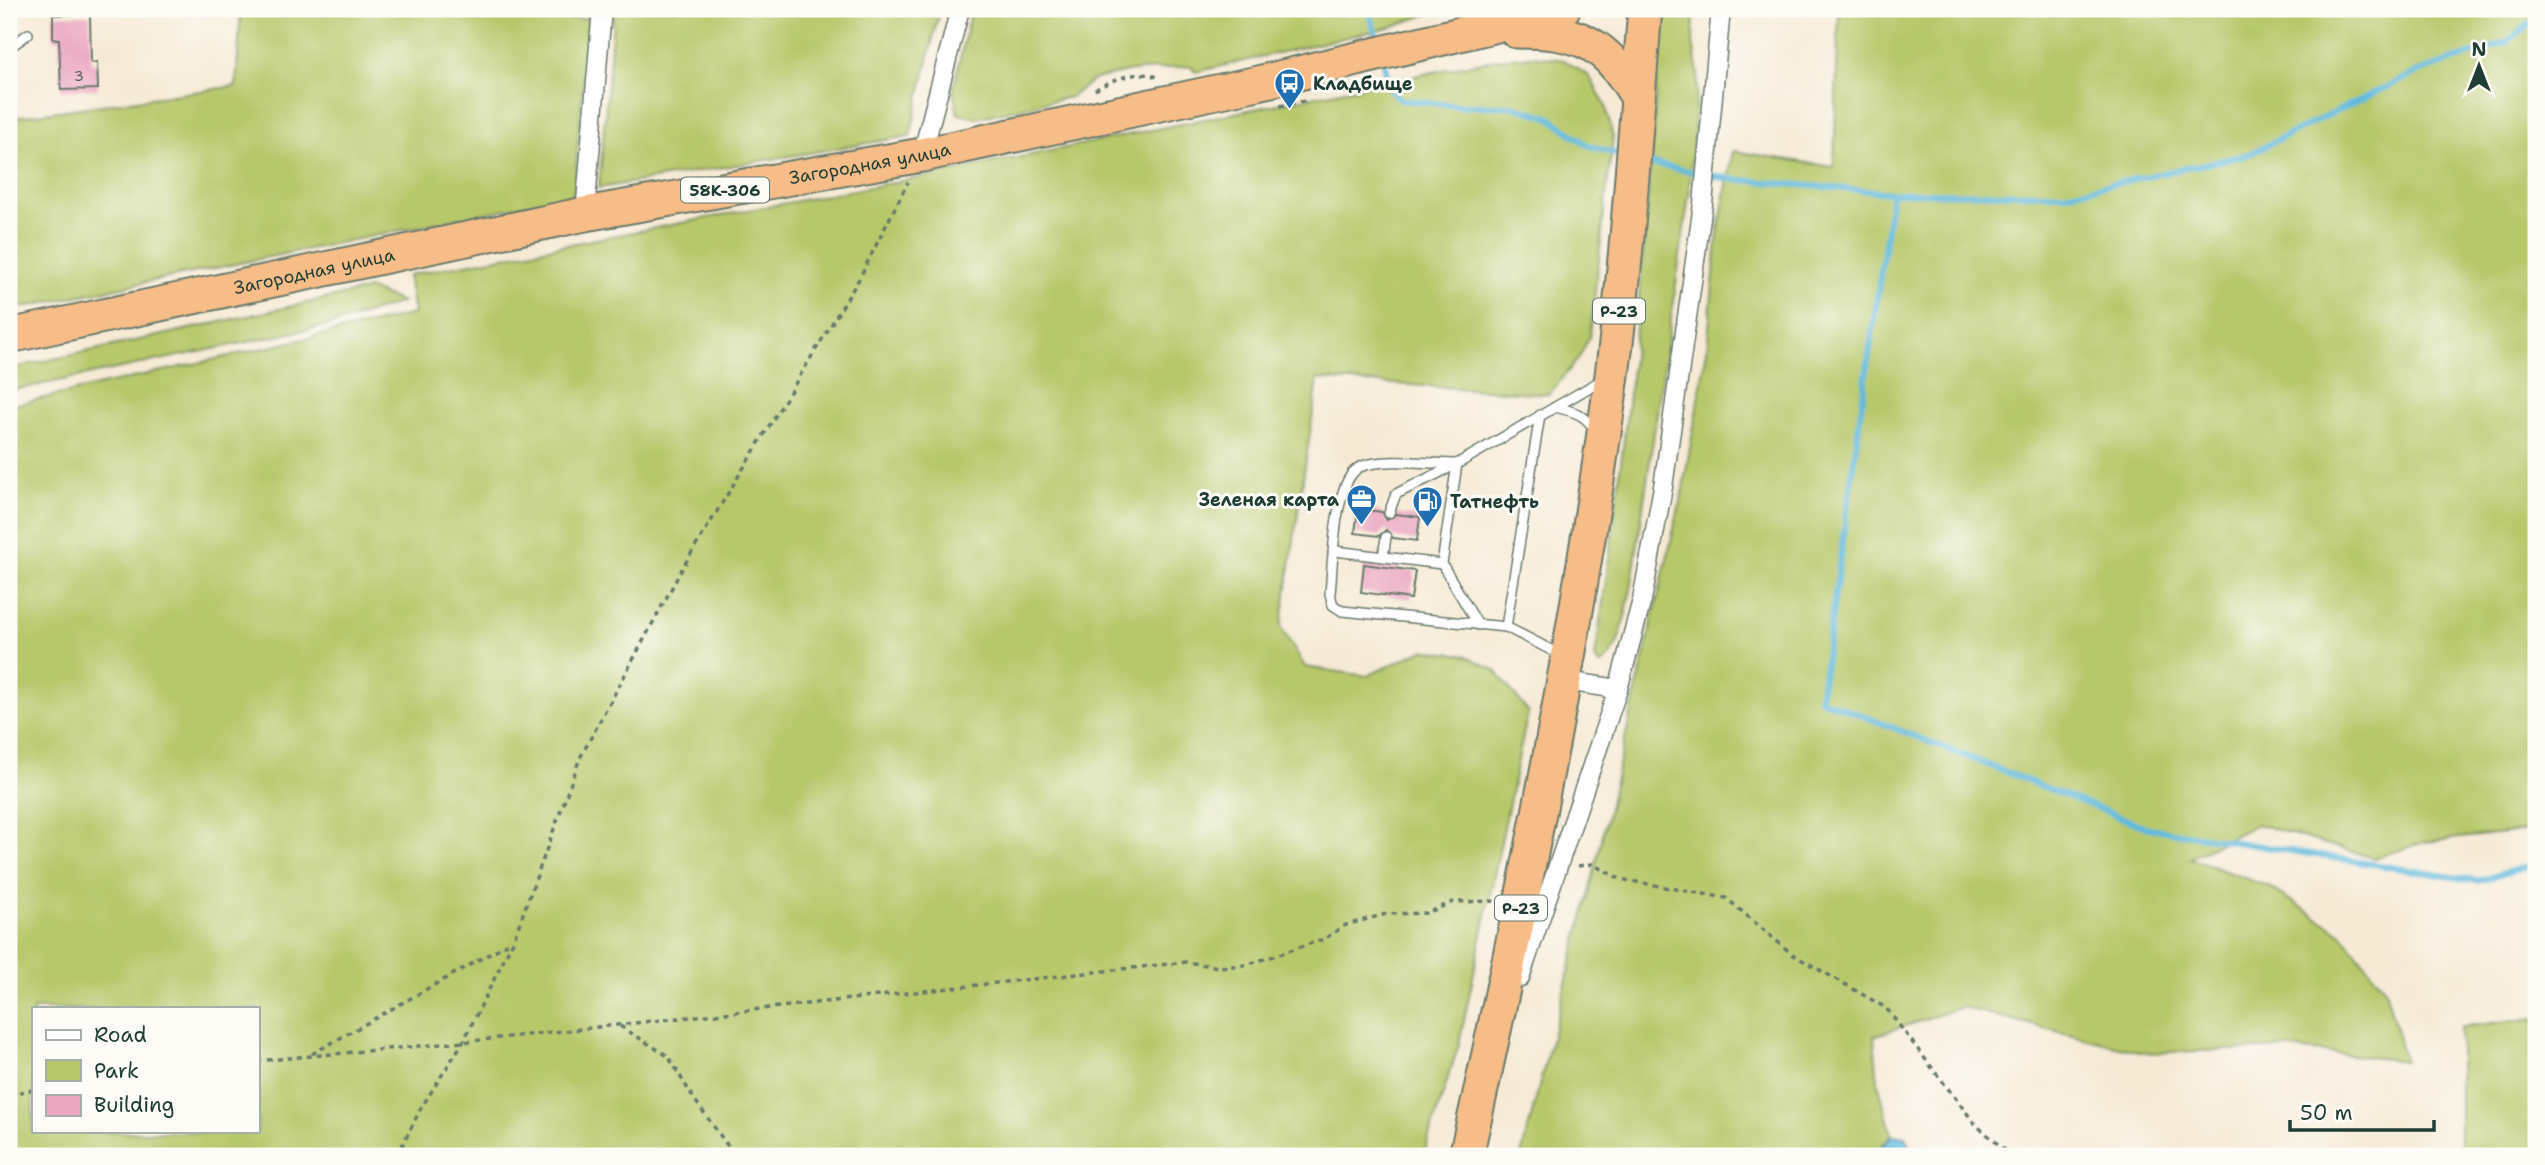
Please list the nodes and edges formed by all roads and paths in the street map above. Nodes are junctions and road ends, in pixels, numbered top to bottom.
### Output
1 (602, 9) edge
2 (960, 9) edge
3 (1506, 9) edge
4 (1563, 9) edge
5 (1645, 9) edge
6 (1721, 9) edge
7 (28, 34) dead end
8 (1441, 39) junction
9 (9, 48) edge
10 (1638, 98) junction
11 (922, 155) junction
12 (585, 214) junction
13 (9, 336) edge
14 (1612, 374) junction
15 (1555, 407) junction
16 (1540, 415) junction
17 (1601, 448) junction
18 (1457, 464) junction
19 (1389, 513) dead end
20 (1386, 537) dead end
21 (1335, 551) junction
22 (1383, 557) junction
23 (1442, 564) junction
24 (1478, 625) junction
25 (1506, 627) junction
26 (1568, 670) junction
27 (1618, 689) junction
28 (1556, 870) junction
29 (1523, 900) junction
30 (513, 941) junction
31 (618, 1025) junction
32 (463, 1042) junction
33 (310, 1055) junction
34 (259, 1061) edge
35 (32, 1090) edge
36 (1481, 1092) junction
37 (9, 1094) edge
38 (397, 1156) edge
39 (735, 1156) edge
40 (1466, 1156) edge
41 (2012, 1156) edge

1 - 12 street
2 - 11 street
3 - 8 highway
4 - 8 highway, Загородная улица / 58К-306
5 - 10 highway, Р-23
6 - 27 street
7 - 9 lane
8 - 10 highway
8 - 11 highway, Загородная улица / 58К-306
10 - 14 highway, Р-23
11 - 12 highway, Загородная улица / 58К-306
11 - 30 path
12 - 13 highway, Загородная улица / 58К-306
14 - 15 lane
14 - 17 highway, Р-23
15 - 16 lane
15 - 17 lane
16 - 18 lane
16 - 25 lane
17 - 26 highway, Р-23
18 - 19 lane
18 - 21 lane
18 - 23 lane
20 - 22 lane
21 - 22 lane
21 - 24 lane
22 - 23 lane
23 - 24 lane
24 - 25 lane
25 - 26 lane
26 - 27 street
26 - 29 highway, Р-23
27 - 28 street
28 - 36 street
28 - 41 path
29 - 31 path
29 - 36 highway, Р-23
30 - 32 path
30 - 33 path
31 - 32 path
31 - 39 path
32 - 33 path
32 - 38 path
33 - 34 path
35 - 37 path
36 - 40 highway, Р-23

